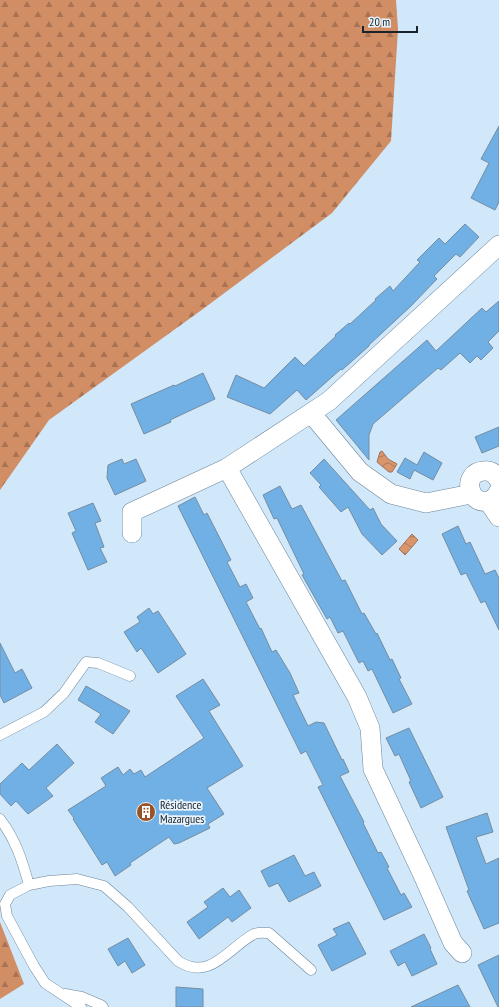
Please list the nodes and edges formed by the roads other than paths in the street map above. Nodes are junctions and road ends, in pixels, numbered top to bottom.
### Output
1 (499, 245) edge
2 (311, 413) junction
3 (227, 468) junction
4 (499, 480) edge
5 (486, 495) edge
6 (499, 517) edge
7 (132, 533) dead end
8 (130, 676) dead end
9 (0, 735) edge
10 (0, 819) edge
11 (29, 885) junction
12 (462, 952) dead end
13 (310, 970) dead end
14 (61, 993) junction
15 (81, 1007) edge
16 (103, 1007) edge

1 - 2 street
2 - 3 street
2 - 5 street
3 - 7 street
3 - 12 street
4 - 5 street
5 - 6 street
8 - 9 lane
10 - 11 lane
11 - 13 lane
11 - 14 lane
14 - 15 lane
14 - 16 lane

